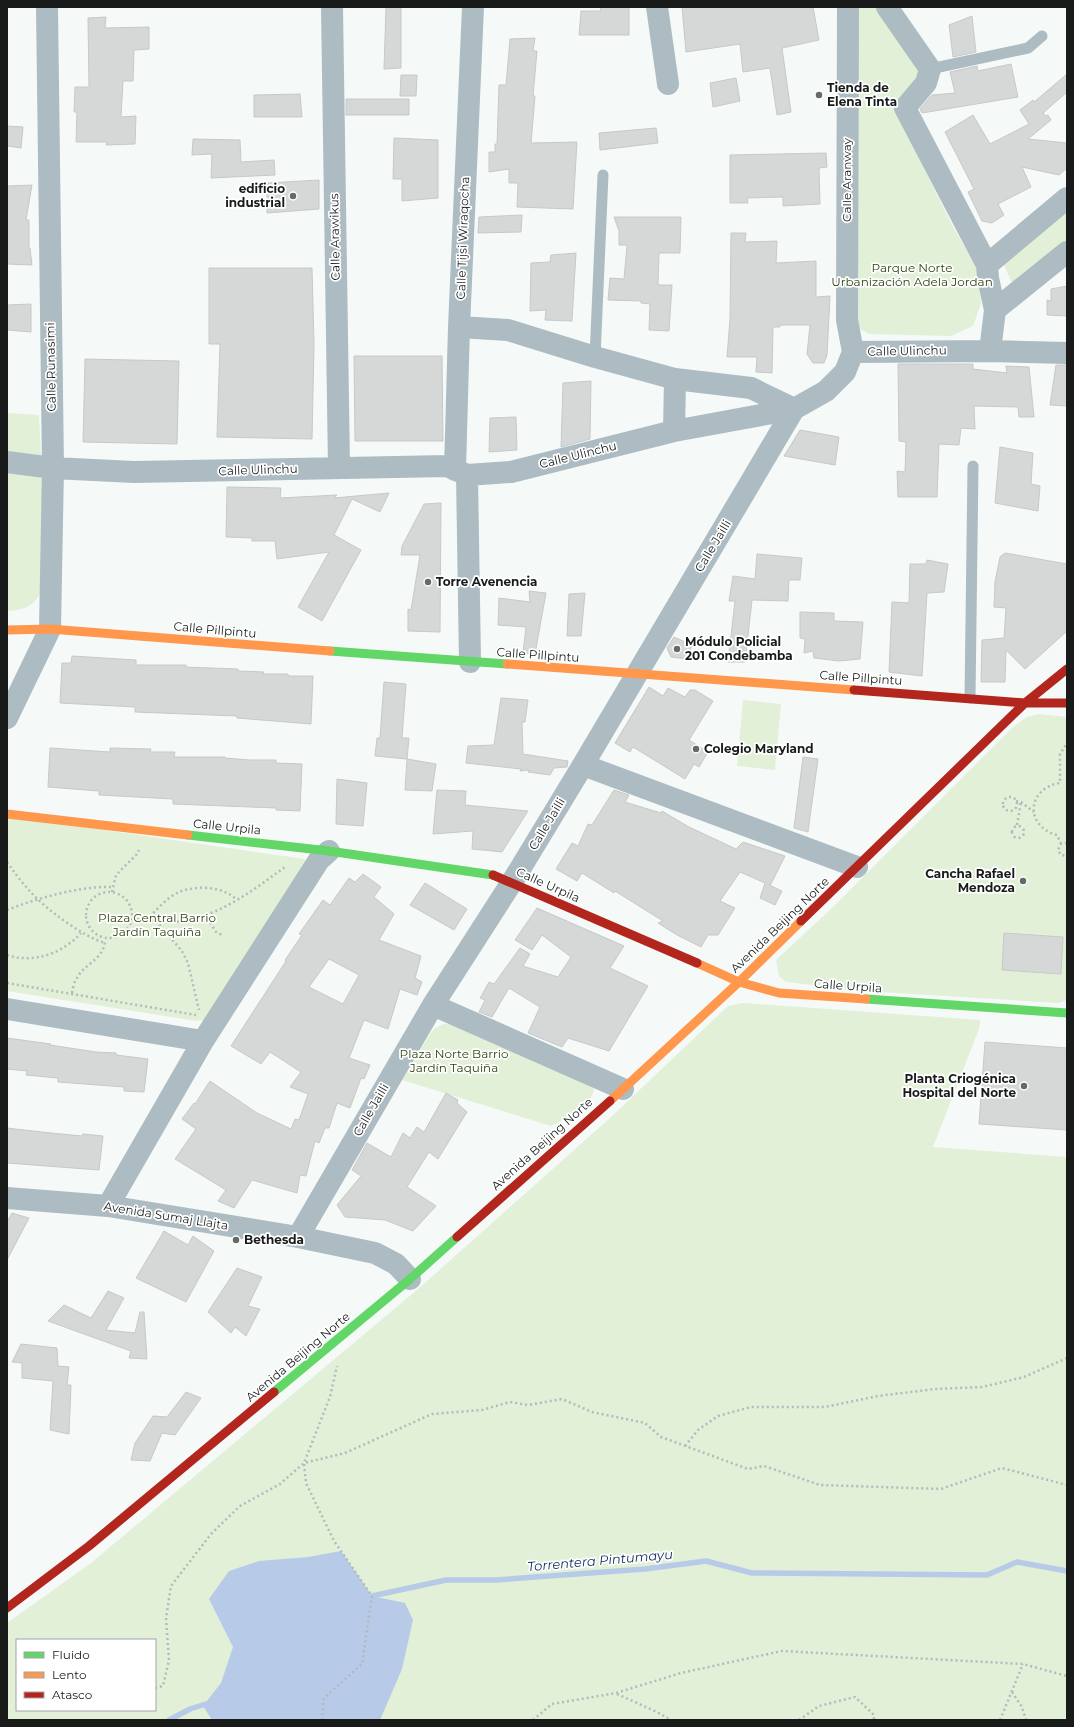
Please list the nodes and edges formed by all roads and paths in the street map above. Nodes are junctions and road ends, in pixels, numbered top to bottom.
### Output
1 (46, 7) edge
2 (332, 7) edge
3 (473, 7) edge
4 (656, 7) edge
5 (848, 7) edge
6 (888, 7) edge
7 (1042, 36) dead end
8 (930, 69) junction
9 (668, 84) dead end
10 (603, 175) dead end
11 (1067, 198) edge
12 (1067, 252) edge
13 (986, 265) junction
14 (995, 310) junction
15 (459, 327) junction
16 (990, 351) junction
17 (853, 352) junction
18 (1067, 353) edge
19 (595, 357) junction
20 (675, 379) junction
21 (794, 409) junction
22 (674, 431) junction
23 (7, 462) edge
24 (973, 466) dead end
25 (338, 467) junction
26 (53, 468) junction
27 (461, 472) junction
28 (50, 629) junction
29 (7, 630) edge
30 (470, 662) junction
31 (1067, 668) edge
32 (637, 673) junction
33 (970, 698) junction
34 (1025, 703) junction
35 (1067, 703) edge
36 (7, 718) edge
37 (1067, 743) edge
38 (583, 765) junction
39 (1016, 801) junction
40 (1020, 802) junction
41 (1034, 812) junction
42 (7, 814) edge
43 (1017, 825) junction
44 (1067, 843) edge
45 (1061, 844) junction
46 (141, 845) dead end
47 (329, 851) junction
48 (1067, 856) edge
49 (7, 862) edge
50 (286, 867) dead end
51 (857, 867) junction
52 (512, 882) junction
53 (112, 887) junction
54 (112, 892) junction
55 (37, 900) junction
56 (237, 900) junction
57 (7, 910) edge
58 (205, 914) junction
59 (132, 919) junction
60 (146, 920) junction
61 (156, 921) junction
62 (81, 933) junction
63 (224, 936) dead end
64 (105, 938) junction
65 (105, 942) junction
66 (7, 955) edge
67 (739, 982) junction
68 (7, 983) edge
69 (72, 993) junction
70 (433, 1004) junction
71 (7, 1009) edge
72 (1067, 1013) edge
73 (203, 1041) junction
74 (623, 1089) junction
75 (7, 1198) edge
76 (108, 1206) junction
77 (298, 1237) junction
78 (410, 1278) junction
79 (339, 1338) junction
80 (1067, 1358) edge
81 (685, 1446) junction
82 (304, 1463) junction
83 (1067, 1485) edge
84 (7, 1608) edge
85 (1023, 1664) junction
86 (1067, 1676) edge
87 (156, 1688) edge
88 (1011, 1692) junction
89 (616, 1693) junction
90 (322, 1720) edge
91 (533, 1720) edge
92 (671, 1720) edge
93 (799, 1720) edge
94 (874, 1720) edge
95 (1000, 1720) edge
96 (1026, 1720) edge

1 - 26 street, Calle Runasimi
2 - 25 street, Calle Arawikus
3 - 15 street, Calle Tijsi Wiraqocha
4 - 9 street
5 - 17 street, Calle Aranway
6 - 8 street
7 - 8 lane
8 - 13 street
10 - 19 lane
11 - 13 street
12 - 14 street
13 - 14 street
14 - 16 street
15 - 19 street
15 - 27 street, Calle Tijsi Wiraqocha
16 - 17 street, Calle Ulinchu
16 - 18 street, Calle Ulinchu
17 - 21 street, Calle Ulinchu
19 - 20 street
20 - 21 street
20 - 22 street
21 - 22 street, Calle Ulinchu
21 - 32 street, Calle Jailli
22 - 27 street, Calle Ulinchu
23 - 26 street, Calle Ulinchu
24 - 33 lane
25 - 26 street, Calle Ulinchu
25 - 27 street, Calle Ulinchu
26 - 28 street, Calle Runasimi
27 - 30 street, Calle Tijsi Wiraqocha
28 - 29 street, Calle Pillpintu
28 - 30 street, Calle Pillpintu
28 - 36 street, Calle Runasimi
30 - 32 street, Calle Pillpintu
31 - 34 street, Avenida Beijing Norte
32 - 33 street, Calle Pillpintu
32 - 38 street, Calle Jailli
33 - 34 street, Calle Pillpintu
34 - 35 street, Calle Pillpintu
34 - 51 street, Avenida Beijing Norte
37 - 41 path
38 - 51 street
38 - 52 street, Calle Jailli
39 - 39 path
39 - 40 path
40 - 41 path
40 - 43 path
41 - 45 path
42 - 47 street, Calle Urpila
43 - 43 path
44 - 45 path
45 - 48 path
46 - 53 path
47 - 52 street, Calle Urpila
47 - 73 street
49 - 55 path
50 - 56 path
51 - 67 street, Avenida Beijing Norte
52 - 67 street, Calle Urpila
52 - 70 street, Calle Jailli
53 - 54 path
53 - 55 path
54 - 59 path
54 - 64 path
55 - 57 path
55 - 62 path
56 - 58 path
56 - 60 path
58 - 61 path
58 - 63 path
59 - 60 path
59 - 64 path
60 - 61 path
61 - 69 path
62 - 65 path
62 - 66 path
64 - 65 path
65 - 69 path
67 - 72 street, Calle Urpila
67 - 74 street, Avenida Beijing Norte
68 - 69 path
70 - 74 street
70 - 77 street, Calle Jailli
71 - 73 street
73 - 76 street
74 - 78 street, Avenida Beijing Norte
75 - 76 street, Avenida Sumaj Llajta
76 - 77 street, Avenida Sumaj Llajta
77 - 78 street, Avenida Sumaj Llajta
78 - 79 street, Avenida Beijing Norte
79 - 82 path
79 - 84 street, Avenida Beijing Norte
80 - 81 path
81 - 82 path
81 - 83 path
82 - 87 path
82 - 90 path
85 - 86 path
85 - 88 path
85 - 89 path
88 - 95 path
88 - 96 path
89 - 91 path
89 - 92 path
93 - 94 path

